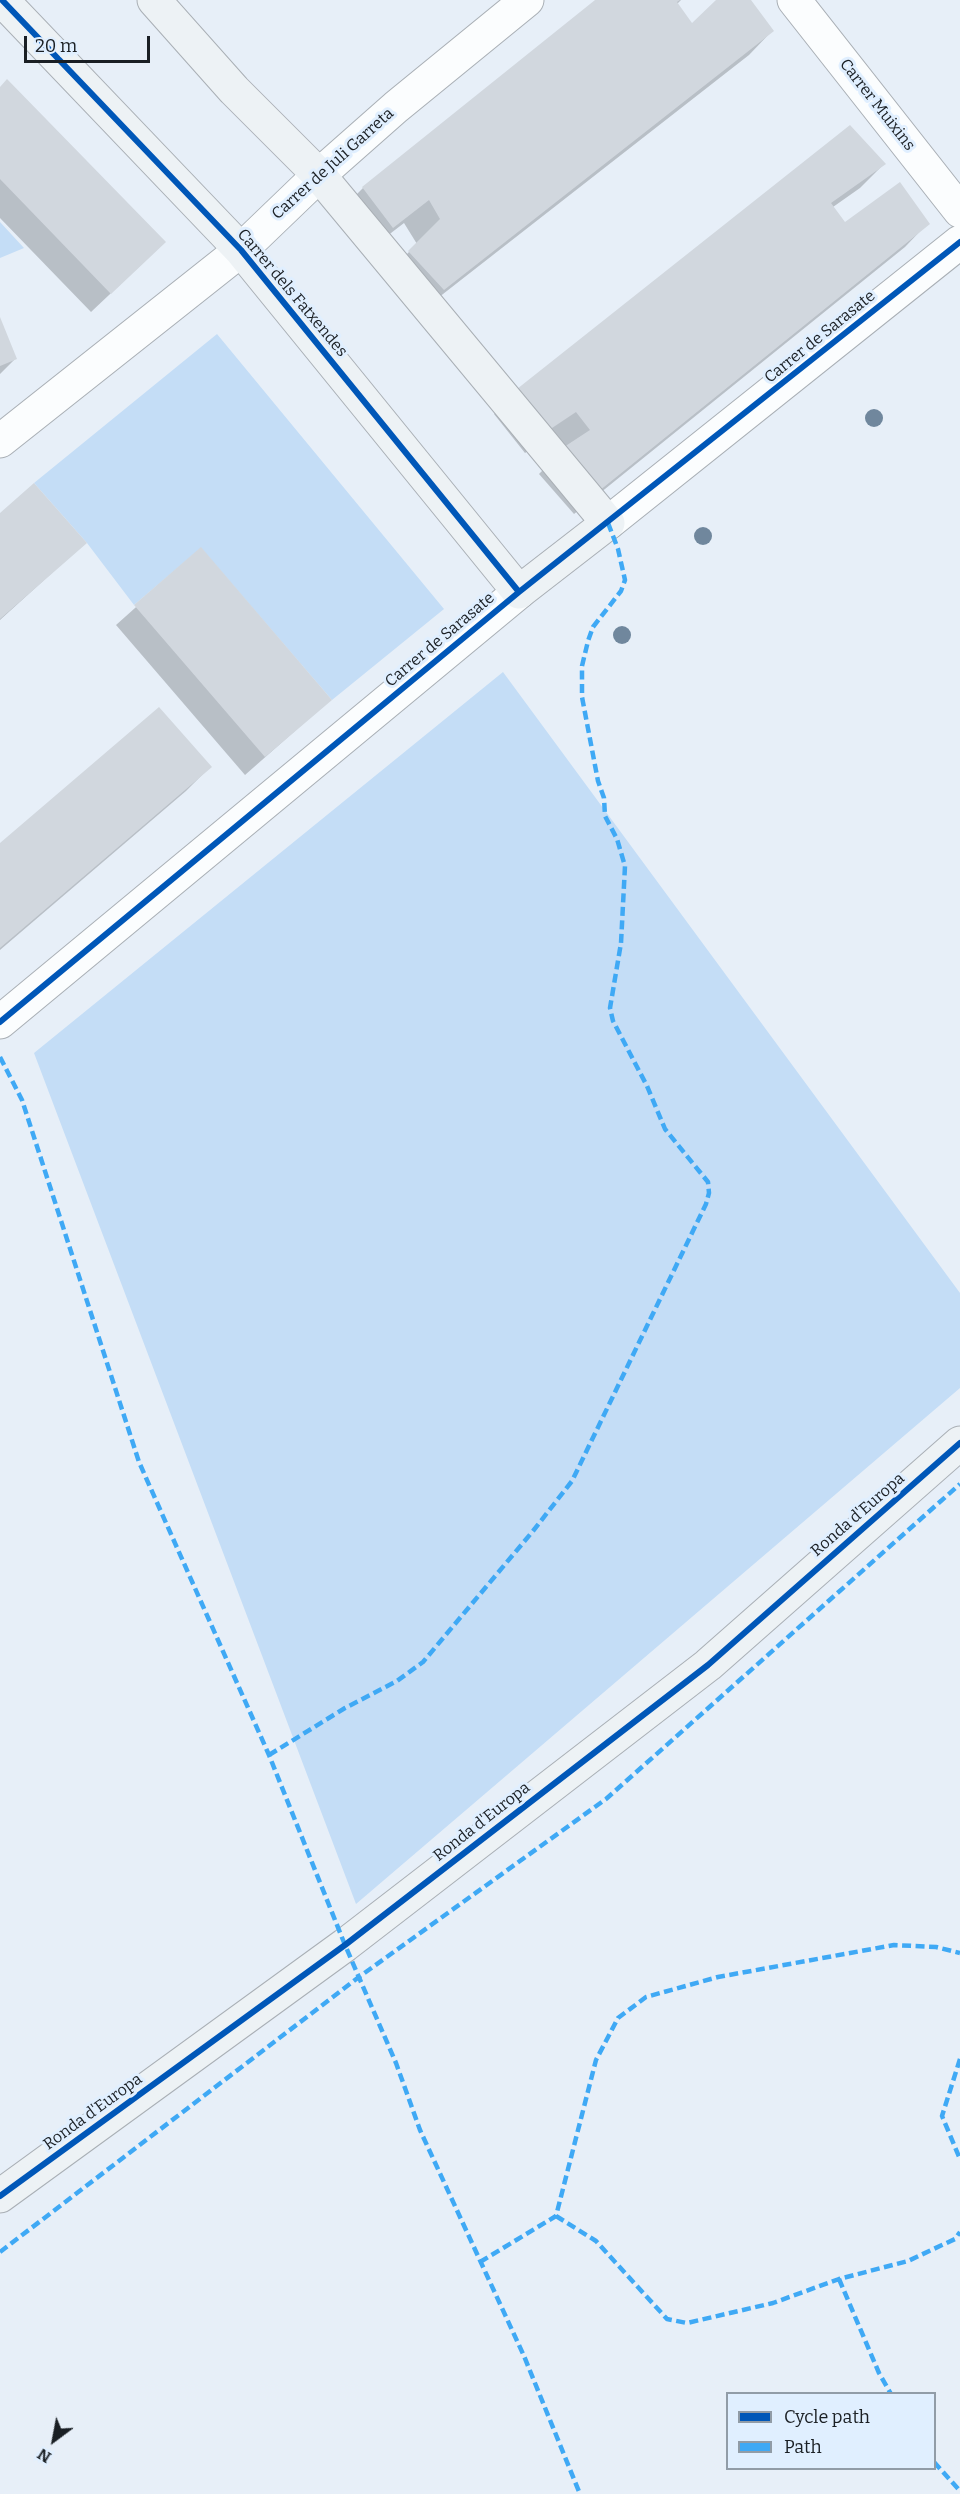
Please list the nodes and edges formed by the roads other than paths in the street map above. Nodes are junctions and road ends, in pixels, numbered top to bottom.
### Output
1 (2, 0) edge
2 (154, 0) edge
3 (527, 0) edge
4 (794, 0) edge
5 (319, 175) junction
6 (960, 211) edge
7 (960, 242) edge
8 (241, 250) junction
9 (0, 441) edge
10 (608, 523) junction
11 (519, 592) junction
12 (0, 1022) edge
13 (960, 1443) edge
14 (0, 2196) edge

1 - 8 street, Carrer dels Fatxendes
2 - 5 street
3 - 5 street, Carrer de Juli Garreta
4 - 6 street, Carrer Muixins
5 - 8 street, Carrer de Juli Garreta
5 - 10 street
7 - 10 street, Carrer de Sarasate
8 - 9 street, Carrer de Juli Garreta
8 - 11 street, Carrer dels Fatxendes
10 - 11 street, Carrer de Sarasate
11 - 12 street, Carrer de Sarasate
13 - 14 street, Ronda d'Europa

